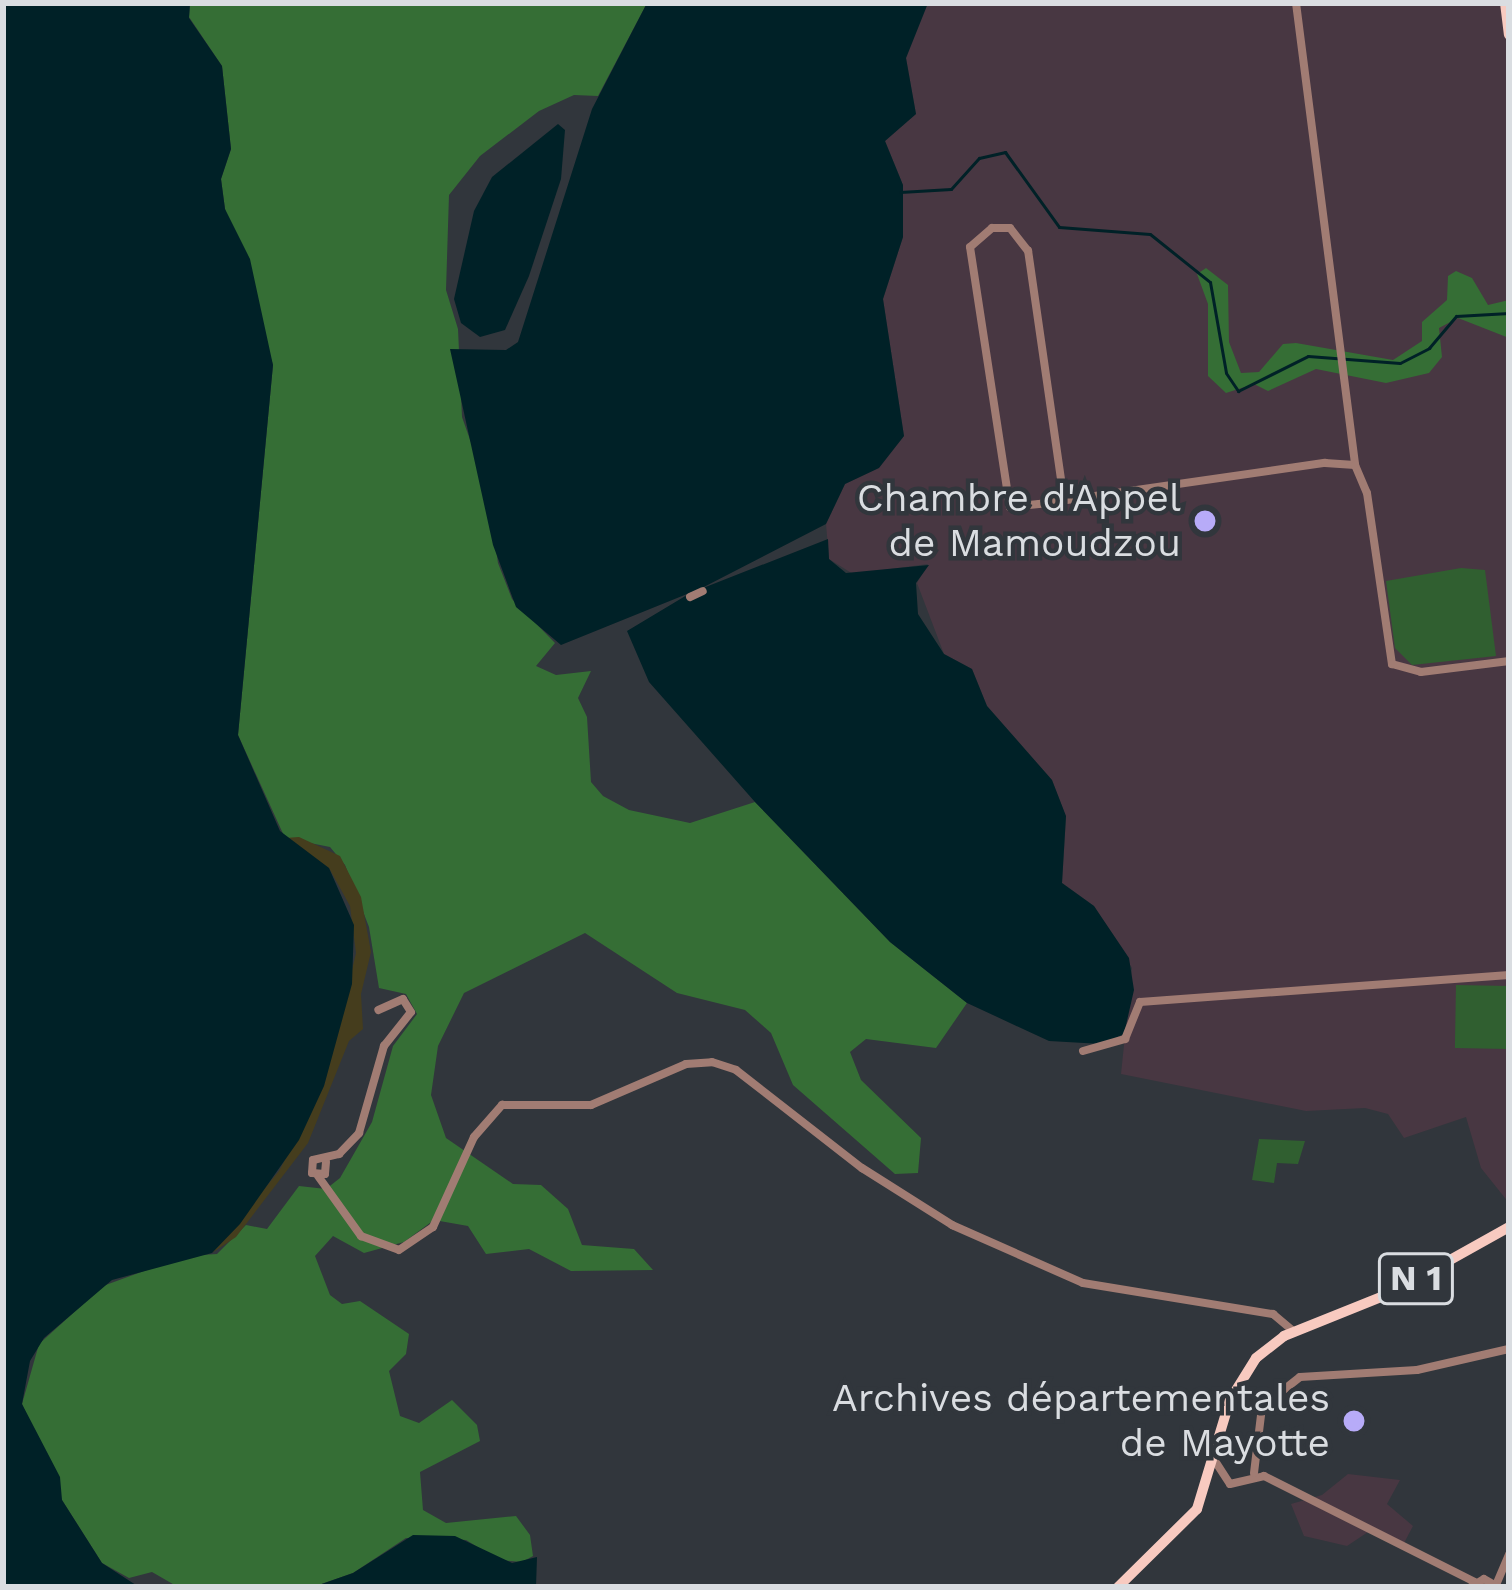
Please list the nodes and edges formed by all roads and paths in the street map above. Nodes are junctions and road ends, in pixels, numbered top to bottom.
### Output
1 (1296, 3) edge
2 (1505, 3) edge
3 (1509, 35) edge
4 (1355, 465) junction
5 (1064, 500) junction
6 (703, 591) dead end
7 (690, 597) dead end
8 (1509, 661) edge
9 (1509, 975) edge
10 (378, 1010) dead end
11 (1082, 1051) dead end
12 (326, 1162) junction
13 (318, 1176) junction
14 (1509, 1227) edge
15 (1293, 1331) junction
16 (1509, 1349) edge
17 (1215, 1461) junction
18 (1254, 1473) junction
19 (1509, 1553) edge
20 (1499, 1570) junction
21 (1470, 1583) edge
22 (1123, 1585) edge
23 (1496, 1586) edge

1 - 4 street
2 - 3 main road
4 - 5 street
4 - 8 street
5 - 5 street
6 - 7 street
9 - 11 street
10 - 12 street
12 - 13 street
12 - 13 street
13 - 15 street
14 - 15 main road, N 1
15 - 17 main road, N 1
16 - 18 street
17 - 18 street
17 - 22 main road, N 1
18 - 21 street
19 - 20 street
20 - 21 street
20 - 23 street
21 - 23 street

